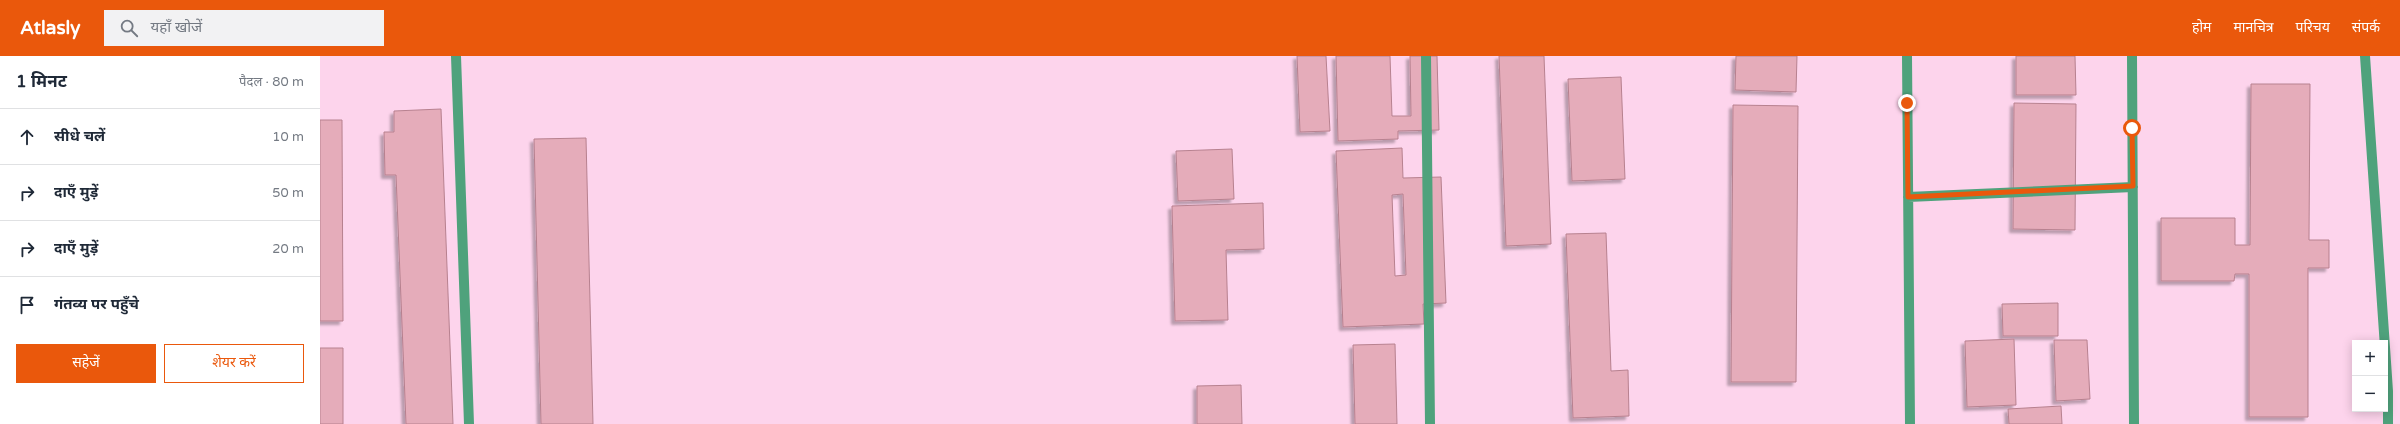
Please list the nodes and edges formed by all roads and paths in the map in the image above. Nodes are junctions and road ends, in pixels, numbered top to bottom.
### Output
1 (456, 56) edge
2 (1426, 56) edge
3 (1907, 56) edge
4 (2132, 56) edge
5 (2365, 56) edge
6 (2133, 186) junction
7 (1908, 197) junction
8 (469, 424) edge
9 (1430, 424) edge
10 (1910, 424) edge
11 (2134, 424) edge
12 (2388, 424) edge

1 - 8 street
2 - 9 street
3 - 7 street
4 - 6 street
5 - 12 street
6 - 7 street
6 - 11 street
7 - 10 street

